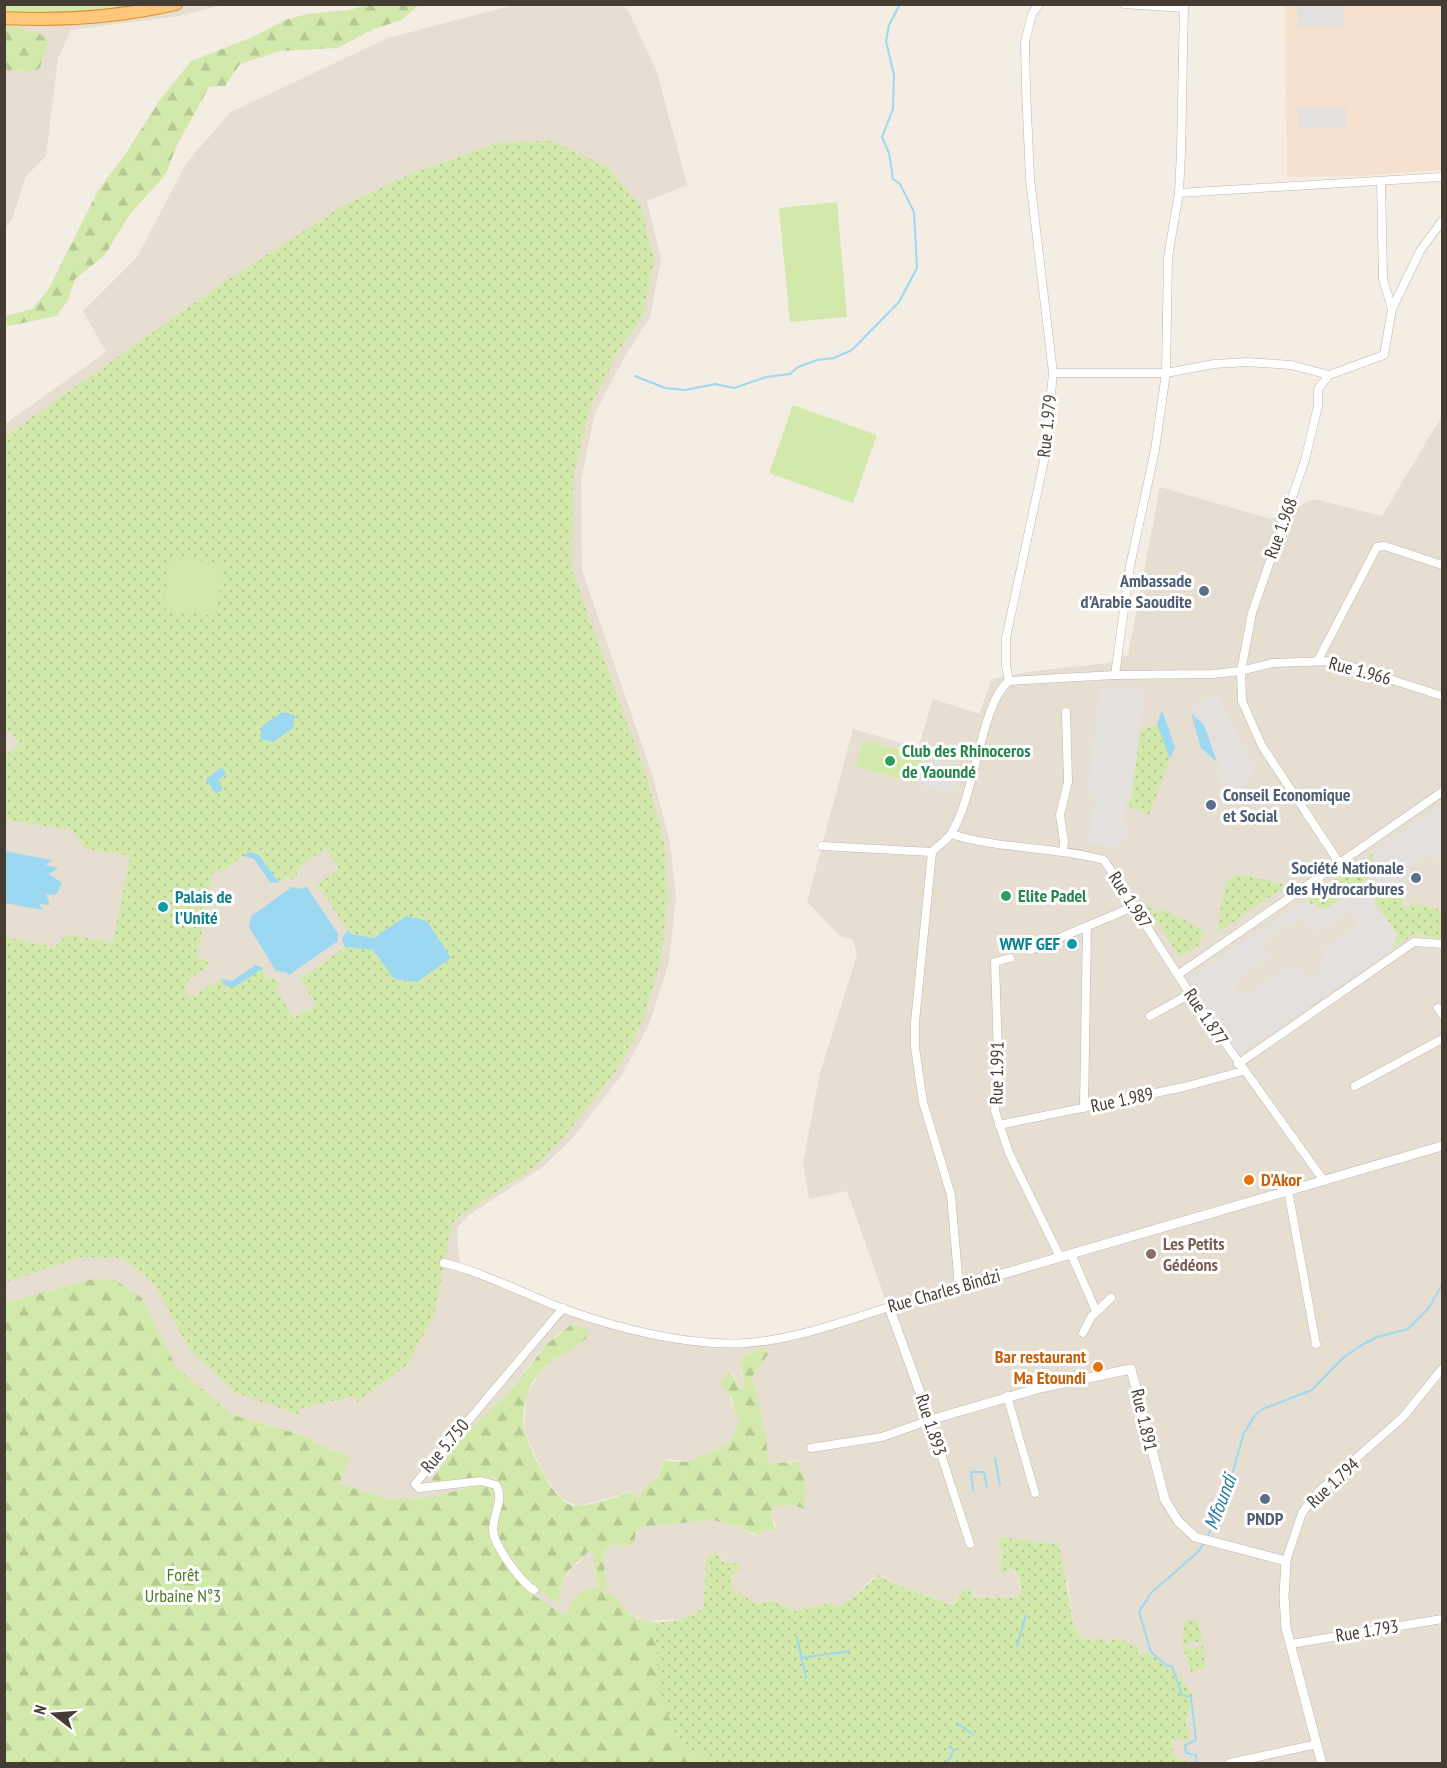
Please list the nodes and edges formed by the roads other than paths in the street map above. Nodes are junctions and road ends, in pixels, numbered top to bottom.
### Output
1 (176, 4) edge
2 (1039, 4) edge
3 (1124, 4) edge
4 (1184, 6) edge
5 (4, 18) edge
6 (1443, 177) edge
7 (1381, 181) junction
8 (1179, 192) junction
9 (1443, 221) edge
10 (1392, 309) junction
11 (1053, 373) junction
12 (1166, 373) junction
13 (1329, 375) junction
14 (1443, 565) edge
15 (1318, 660) junction
16 (1241, 671) junction
17 (1115, 675) junction
18 (1009, 681) junction
19 (1443, 696) edge
20 (1066, 712) dead end
21 (1443, 792) edge
22 (951, 834) junction
23 (822, 846) dead end
24 (932, 852) junction
25 (1063, 852) junction
26 (1340, 864) junction
27 (1135, 906) junction
28 (1088, 926) junction
29 (1443, 944) edge
30 (1031, 950) dead end
31 (1010, 958) dead end
32 (1179, 974) junction
33 (1190, 994) junction
34 (1150, 1016) dead end
35 (1443, 1039) edge
36 (1238, 1064) junction
37 (1243, 1071) junction
38 (1355, 1086) dead end
39 (1084, 1108) junction
40 (999, 1125) junction
41 (1443, 1146) edge
42 (1324, 1181) junction
43 (1288, 1190) junction
44 (1071, 1254) junction
45 (1060, 1257) junction
46 (444, 1263) dead end
47 (959, 1287) junction
48 (1112, 1298) dead end
49 (889, 1307) junction
50 (563, 1308) junction
51 (1096, 1311) junction
52 (1083, 1333) dead end
53 (1316, 1344) dead end
54 (1443, 1369) edge
55 (1007, 1396) junction
56 (930, 1420) junction
57 (811, 1448) dead end
58 (1035, 1493) dead end
59 (970, 1544) dead end
60 (1286, 1561) junction
61 (534, 1590) dead end
62 (1443, 1619) edge
63 (1291, 1644) junction
64 (1317, 1744) junction
65 (1230, 1763) edge
66 (1322, 1764) edge

1 - 5 highway
2 - 11 street, Rue 1.979
3 - 4 street
4 - 8 street
6 - 7 street
7 - 8 street
7 - 10 street
8 - 12 street
9 - 10 street
10 - 13 street
11 - 12 street
11 - 18 street, Rue 1.979
12 - 13 street
12 - 17 street
13 - 16 street, Rue 1.968
14 - 15 street
15 - 16 street, Rue 1.966
15 - 19 street, Rue 1.966
16 - 17 street, Rue 1.966
16 - 26 street, Rue 1.968
17 - 18 street, Rue 1.966
18 - 22 street
20 - 25 street
21 - 26 street, Rue 1.877
22 - 24 street
22 - 25 street, Rue 1.987
23 - 24 street
24 - 47 street
25 - 27 street, Rue 1.987
26 - 32 street, Rue 1.877
27 - 28 street
27 - 32 street, Rue 1.987
28 - 30 street
28 - 39 street
29 - 36 street, Rue 1.877
31 - 40 street, Rue 1.991
32 - 33 street, Rue 1.877
33 - 34 street
33 - 36 street, Rue 1.877
35 - 38 street
36 - 37 street
37 - 39 street, Rue 1.989
37 - 42 street
39 - 40 street, Rue 1.989
40 - 45 street, Rue 1.991
41 - 42 street, Rue Charles Bindzi
42 - 43 street, Rue Charles Bindzi
43 - 44 street, Rue Charles Bindzi
43 - 53 street
44 - 45 street, Rue Charles Bindzi
44 - 51 street
45 - 47 street, Rue Charles Bindzi
46 - 50 street, Rue Charles Bindzi
47 - 49 street, Rue Charles Bindzi
48 - 51 street
49 - 50 street, Rue Charles Bindzi
49 - 56 street, Rue 1.893
50 - 61 street, Rue 5.750
51 - 52 street
54 - 60 street, Rue 1.794
55 - 56 street, Rue 1.891
55 - 58 street
55 - 60 street, Rue 1.891
56 - 57 street
56 - 59 street, Rue 1.893
60 - 63 street, Rue 1.794
62 - 63 street, Rue 1.793
63 - 64 street, Rue 1.794
64 - 65 street
64 - 66 street, Rue 1.794

